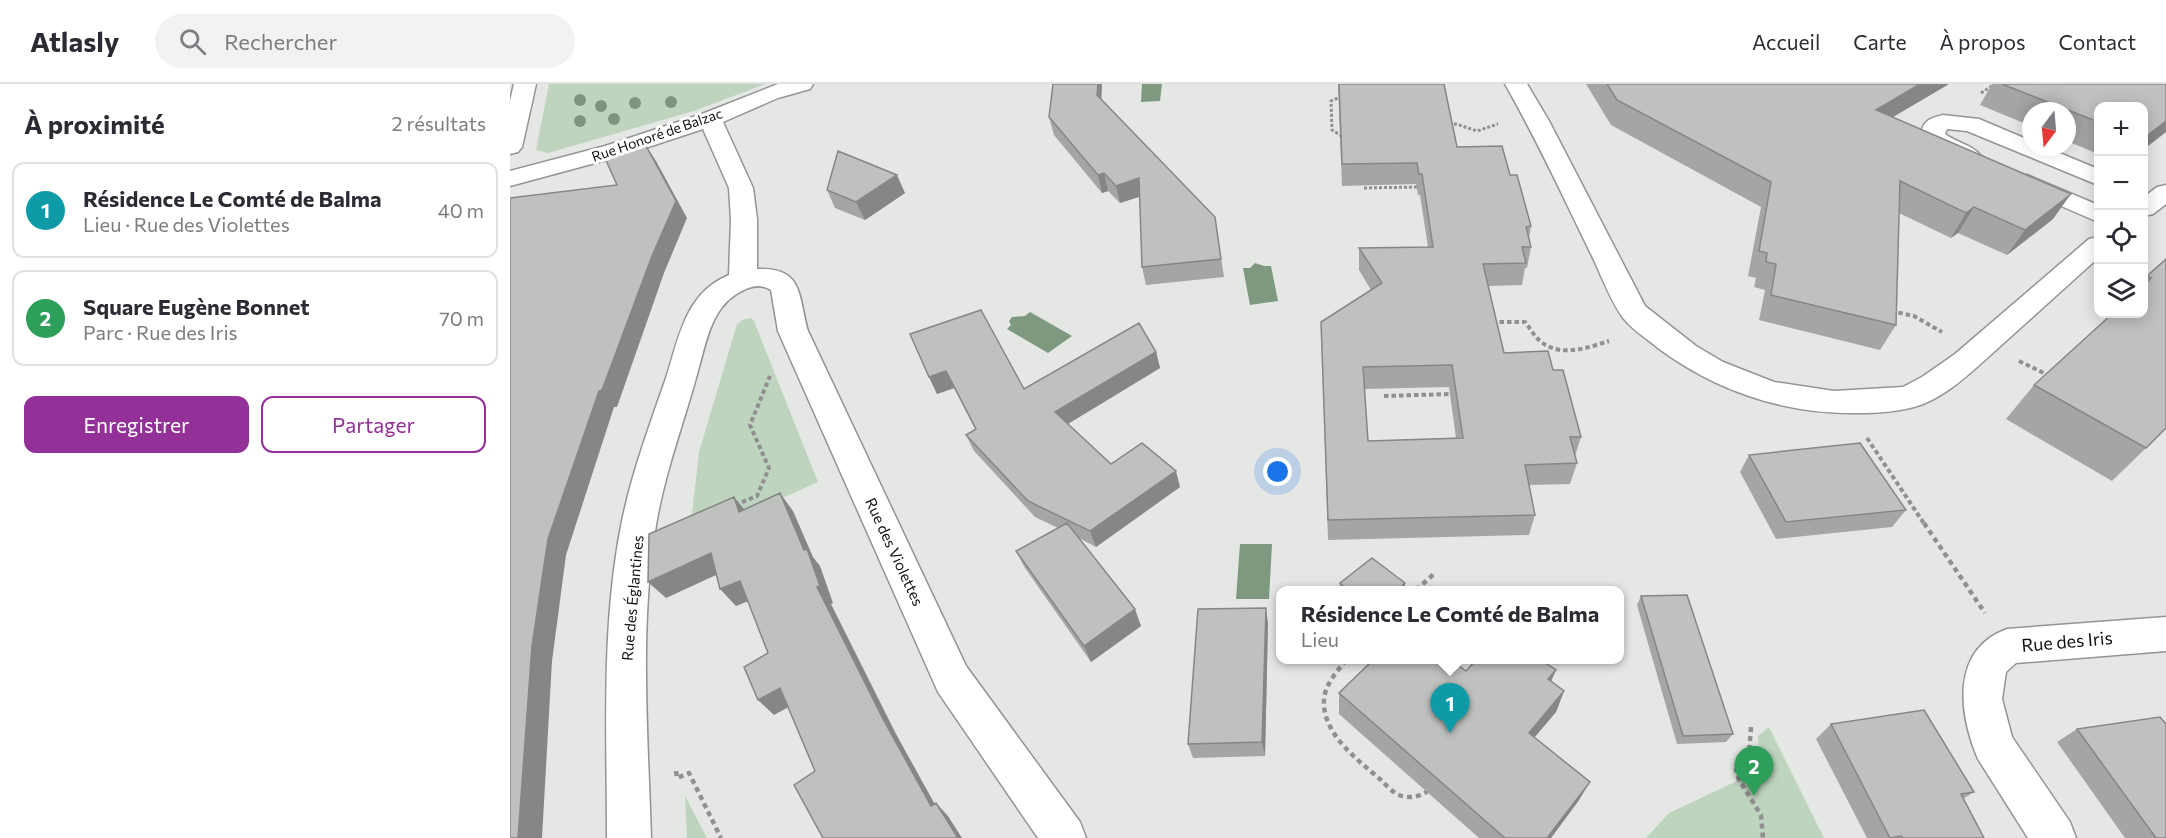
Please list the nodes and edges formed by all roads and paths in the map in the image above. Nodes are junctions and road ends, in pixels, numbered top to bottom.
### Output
1 (525, 84) edge
2 (802, 84) edge
3 (1515, 84) edge
4 (1346, 96) edge
5 (710, 119) junction
6 (1538, 121) junction
7 (1441, 130) edge
8 (1347, 138) edge
9 (510, 147) edge
10 (2094, 176) edge
11 (510, 179) edge
12 (1417, 187) edge
13 (1364, 188) edge
14 (2094, 212) edge
15 (2094, 248) edge
16 (743, 279) junction
17 (1883, 309) edge
18 (1483, 322) edge
19 (793, 331) junction
20 (1614, 339) dead end
21 (1976, 351) junction
22 (1450, 394) edge
23 (1384, 396) dead end
24 (1844, 404) junction
25 (726, 509) edge
26 (1436, 572) dead end
27 (1421, 586) edge
28 (2166, 634) edge
29 (2007, 646) junction
30 (1342, 664) edge
31 (1751, 727) dead end
32 (1434, 785) edge
33 (628, 838) edge
34 (1065, 838) edge
35 (1763, 838) edge
36 (2054, 838) edge

1 - 9 street
2 - 5 street, Rue Honoré de Balzac
3 - 6 street
4 - 8 path
5 - 11 street, Rue Honoré de Balzac
5 - 16 street
6 - 7 path
6 - 24 street
10 - 14 street
12 - 13 path
15 - 21 street
16 - 19 street, Rue des Violettes
16 - 33 street, Rue des Églantines
17 - 21 path
18 - 20 path
19 - 25 path
19 - 34 street, Rue des Violettes
21 - 24 street
22 - 23 path
24 - 29 path
26 - 27 path
28 - 29 street, Rue des Iris
29 - 36 street, Rue des Iris
30 - 32 path
31 - 35 path

